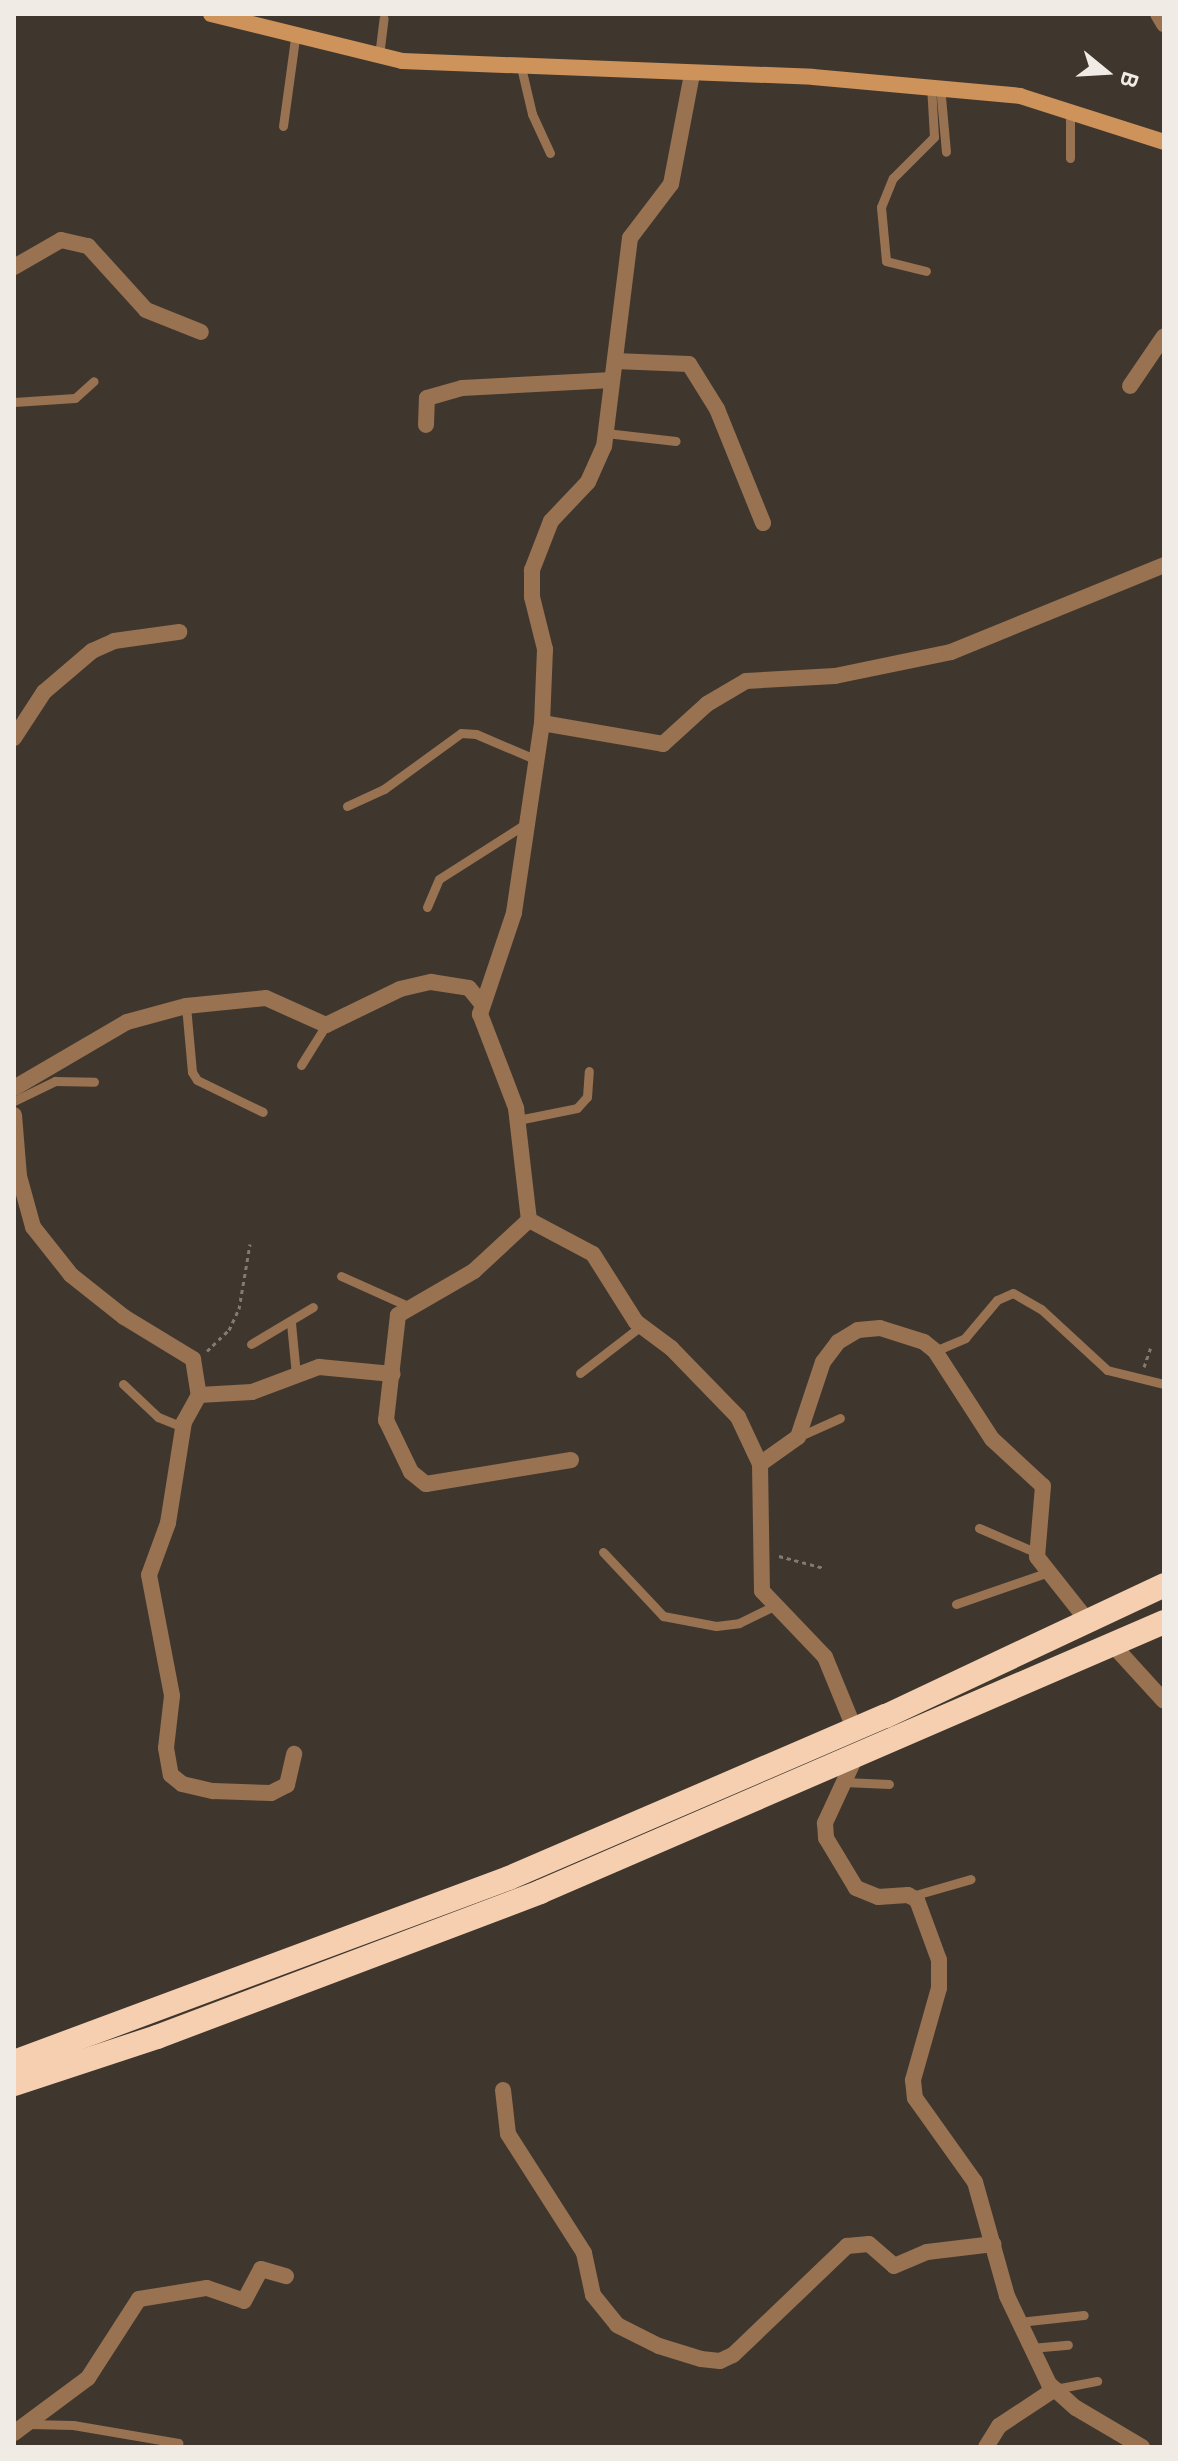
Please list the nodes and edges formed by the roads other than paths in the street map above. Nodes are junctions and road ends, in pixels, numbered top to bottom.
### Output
1 (211, 14) edge
2 (1158, 14) edge
3 (384, 18) dead end
4 (1164, 24) edge
5 (295, 38) junction
6 (379, 56) junction
7 (521, 67) junction
8 (692, 74) junction
9 (936, 85) junction
10 (1070, 110) junction
11 (283, 126) dead end
12 (1164, 142) edge
13 (946, 152) dead end
14 (550, 153) dead end
15 (1070, 158) dead end
16 (14, 267) edge
17 (926, 271) dead end
18 (201, 332) dead end
19 (1164, 336) edge
20 (615, 361) junction
21 (612, 380) junction
22 (94, 381) dead end
23 (1130, 386) dead end
24 (14, 402) edge
25 (426, 425) dead end
26 (606, 433) junction
27 (676, 441) dead end
28 (763, 523) dead end
29 (1164, 565) edge
30 (179, 632) dead end
31 (542, 723) junction
32 (14, 738) edge
33 (537, 760) junction
34 (347, 806) dead end
35 (527, 823) junction
36 (427, 907) dead end
37 (481, 1003) junction
38 (186, 1006) junction
39 (326, 1025) junction
40 (301, 1065) dead end
41 (589, 1071) dead end
42 (94, 1082) dead end
43 (14, 1088) edge
44 (14, 1101) edge
45 (263, 1112) dead end
46 (14, 1115) edge
47 (518, 1120) junction
48 (529, 1220) junction
49 (341, 1276) dead end
50 (408, 1306) junction
51 (313, 1307) dead end
52 (291, 1323) junction
53 (641, 1326) junction
54 (251, 1344) dead end
55 (935, 1351) junction
56 (580, 1373) dead end
57 (393, 1374) junction
58 (296, 1375) junction
59 (123, 1384) dead end
60 (1164, 1384) edge
61 (199, 1395) junction
62 (840, 1418) dead end
63 (183, 1427) junction
64 (798, 1437) junction
65 (571, 1460) dead end
66 (760, 1464) junction
67 (979, 1528) dead end
68 (603, 1552) dead end
69 (1037, 1553) junction
70 (1049, 1572) junction
71 (1164, 1585) edge
72 (956, 1604) dead end
73 (774, 1606) junction
74 (1087, 1620) junction
75 (1164, 1622) edge
76 (1112, 1644) junction
77 (1164, 1701) edge
78 (855, 1730) junction
79 (294, 1754) dead end
80 (855, 1758) junction
81 (844, 1782) junction
82 (889, 1784) dead end
83 (971, 1879) dead end
84 (912, 1896) junction
85 (186, 2013) junction
86 (14, 2062) edge
87 (14, 2084) edge
88 (503, 2090) dead end
89 (994, 2244) junction
90 (286, 2276) dead end
91 (1084, 2315) dead end
92 (1019, 2322) junction
93 (1068, 2345) dead end
94 (1031, 2348) junction
95 (1097, 2381) dead end
96 (1055, 2389) junction
97 (29, 2424) junction
98 (14, 2433) edge
99 (178, 2443) dead end
100 (986, 2447) edge
101 (1142, 2447) edge

1 - 5 street
2 - 4 street
3 - 6 lane
5 - 6 street
5 - 11 lane
6 - 7 street
7 - 8 street
7 - 14 lane
8 - 9 street
8 - 20 street
9 - 10 street
9 - 13 lane
9 - 17 lane
10 - 12 street
10 - 15 lane
16 - 18 street
19 - 23 street
20 - 21 street
20 - 28 street
21 - 25 street
21 - 26 street
22 - 24 lane
26 - 27 lane
26 - 31 street
29 - 31 street
30 - 32 street
31 - 33 street
33 - 34 lane
33 - 35 street
35 - 36 lane
35 - 37 street
37 - 39 street
37 - 47 street
38 - 39 street
38 - 43 street
38 - 45 lane
39 - 40 lane
41 - 47 lane
42 - 44 lane
46 - 61 street
47 - 48 street
48 - 50 street
48 - 53 street
49 - 50 lane
50 - 57 street
51 - 52 lane
52 - 54 lane
52 - 58 lane
53 - 56 lane
53 - 66 street
55 - 60 lane
55 - 64 street
55 - 69 street
57 - 58 street
57 - 65 street
58 - 61 street
59 - 63 lane
61 - 63 street
62 - 64 lane
63 - 79 street
64 - 66 street
66 - 73 street
67 - 69 lane
68 - 73 lane
69 - 70 street
70 - 72 lane
70 - 74 street
71 - 74 highway
73 - 78 street
74 - 78 highway
75 - 76 highway
76 - 77 street
76 - 80 highway
78 - 85 highway
80 - 81 street
80 - 85 highway
81 - 82 lane
81 - 84 street
83 - 84 lane
84 - 89 street
85 - 86 highway
85 - 87 highway
88 - 89 street
89 - 92 street
90 - 97 street
91 - 92 lane
92 - 94 street
93 - 94 lane
94 - 96 street
95 - 96 lane
96 - 100 street
96 - 101 street
97 - 98 street
97 - 99 lane

